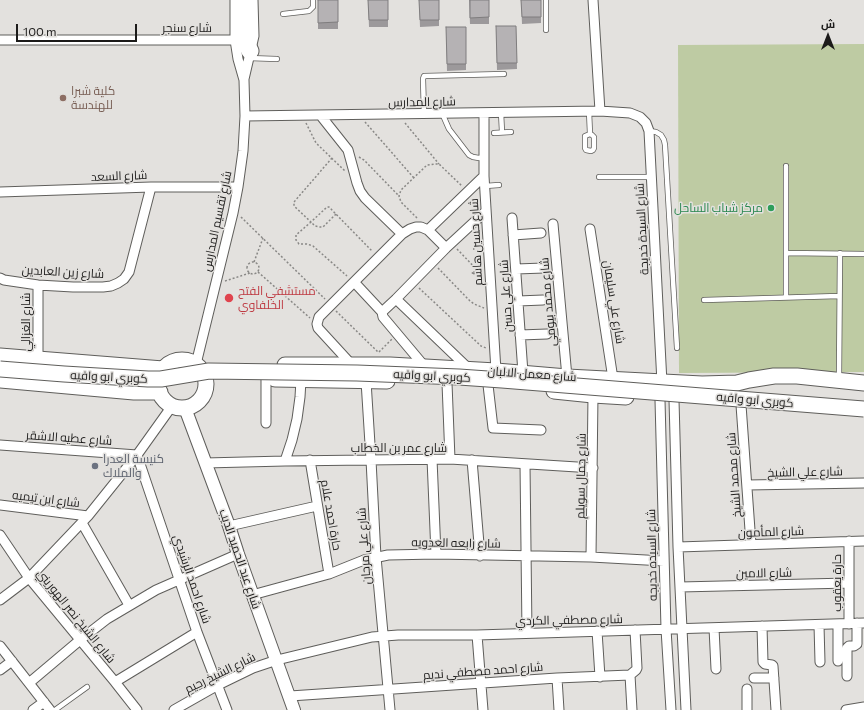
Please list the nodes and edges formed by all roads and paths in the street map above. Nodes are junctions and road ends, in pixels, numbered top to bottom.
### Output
1 (235, 0) edge
2 (243, 0) edge
3 (253, 0) edge
4 (313, 0) edge
5 (546, 0) edge
6 (593, 0) edge
7 (283, 14) dead end
8 (546, 30) dead end
9 (240, 34) junction
10 (0, 40) edge
11 (249, 55) junction
12 (277, 59) dead end
13 (504, 74) dead end
14 (244, 80) junction
15 (589, 111) junction
16 (600, 111) junction
17 (501, 112) junction
18 (484, 113) junction
19 (398, 114) junction
20 (424, 114) junction
21 (442, 114) junction
22 (359, 115) junction
23 (245, 116) junction
24 (302, 116) junction
25 (321, 116) junction
26 (649, 131) junction
27 (502, 132) junction
28 (511, 132) dead end
29 (494, 133) dead end
30 (590, 134) dead end
31 (348, 150) junction
32 (332, 158) junction
33 (484, 158) junction
34 (439, 164) junction
35 (786, 166) dead end
36 (484, 176) junction
37 (599, 177) dead end
38 (651, 177) junction
39 (414, 178) junction
40 (357, 183) junction
41 (499, 185) dead end
42 (485, 186) junction
43 (151, 187) junction
44 (238, 187) junction
45 (0, 192) edge
46 (468, 192) junction
47 (399, 196) junction
48 (234, 210) junction
49 (486, 211) junction
50 (336, 214) junction
51 (512, 218) dead end
52 (311, 222) junction
53 (553, 224) dead end
54 (590, 229) dead end
55 (428, 230) junction
56 (541, 233) dead end
57 (402, 234) junction
58 (513, 235) junction
59 (263, 238) junction
60 (449, 246) junction
61 (786, 253) junction
62 (840, 254) junction
63 (864, 254) edge
64 (379, 258) junction
65 (254, 262) junction
66 (432, 262) junction
67 (544, 268) dead end
68 (516, 269) junction
69 (258, 272) junction
70 (250, 273) junction
71 (0, 278) edge
72 (413, 282) junction
73 (355, 283) junction
74 (216, 284) junction
75 (491, 284) junction
76 (38, 285) junction
77 (839, 296) junction
78 (786, 297) junction
79 (396, 299) junction
80 (543, 300) dead end
81 (704, 300) dead end
82 (518, 301) junction
83 (331, 305) junction
84 (382, 312) junction
85 (492, 312) junction
86 (317, 324) junction
87 (397, 333) junction
88 (547, 334) dead end
89 (520, 335) junction
90 (677, 348) dead end
91 (378, 352) junction
92 (495, 352) junction
93 (0, 356) edge
94 (38, 359) junction
95 (351, 364) junction
96 (390, 365) junction
97 (425, 367) junction
98 (0, 369) edge
99 (163, 369) junction
100 (200, 369) junction
101 (468, 369) junction
102 (496, 371) junction
103 (523, 373) junction
104 (567, 377) junction
105 (266, 379) junction
106 (0, 380) edge
107 (301, 380) junction
108 (619, 380) junction
109 (366, 381) junction
110 (839, 381) junction
111 (447, 383) junction
112 (662, 383) junction
113 (864, 383) edge
114 (702, 384) junction
115 (488, 385) junction
116 (160, 392) junction
117 (594, 395) junction
118 (624, 397) junction
119 (667, 400) junction
120 (864, 402) edge
121 (747, 405) junction
122 (179, 407) junction
123 (864, 410) edge
124 (864, 416) edge
125 (266, 423) dead end
126 (541, 430) dead end
127 (0, 445) edge
128 (137, 455) junction
129 (432, 459) junction
130 (450, 459) junction
131 (310, 460) junction
132 (372, 460) junction
133 (472, 460) junction
134 (285, 461) junction
135 (206, 463) junction
136 (525, 464) junction
137 (593, 468) junction
138 (864, 483) edge
139 (747, 485) junction
140 (0, 505) edge
141 (317, 506) junction
142 (85, 519) junction
143 (229, 526) junction
144 (0, 535) edge
145 (849, 541) junction
146 (864, 541) edge
147 (751, 544) junction
148 (678, 550) junction
149 (238, 554) junction
150 (436, 554) junction
151 (480, 556) junction
152 (526, 556) junction
153 (376, 557) junction
154 (591, 557) junction
155 (664, 557) junction
156 (329, 574) junction
157 (29, 578) junction
158 (179, 580) junction
159 (849, 583) junction
160 (680, 587) junction
161 (252, 595) junction
162 (0, 600) edge
163 (130, 605) junction
164 (819, 624) junction
165 (838, 624) junction
166 (857, 624) edge
167 (762, 626) junction
168 (681, 628) junction
169 (714, 628) junction
170 (635, 630) junction
171 (666, 630) junction
172 (597, 631) junction
173 (197, 632) junction
174 (527, 633) junction
175 (477, 635) junction
176 (383, 636) junction
177 (80, 640) junction
178 (0, 646) edge
179 (277, 660) junction
180 (12, 661) junction
181 (838, 661) dead end
182 (820, 662) dead end
183 (716, 669) dead end
184 (0, 670) edge
185 (630, 675) junction
186 (600, 676) junction
187 (847, 676) dead end
188 (556, 678) junction
189 (754, 678) dead end
190 (774, 678) junction
191 (115, 682) junction
192 (29, 683) junction
193 (481, 683) junction
194 (218, 686) junction
195 (87, 687) dead end
196 (389, 689) junction
197 (747, 689) dead end
198 (290, 696) junction
199 (44, 702) junction
200 (864, 706) edge
201 (33, 710) edge
202 (50, 710) edge
203 (54, 710) edge
204 (136, 710) edge
205 (174, 710) edge
206 (227, 710) edge
207 (294, 710) edge
208 (390, 710) edge
209 (483, 710) edge
210 (559, 710) edge
211 (632, 710) edge
212 (671, 710) edge
213 (686, 710) edge
214 (747, 710) edge
215 (776, 710) edge
216 (846, 710) edge

1 - 9 street, شارع تقسيم المدارس
2 - 9 highway
3 - 11 street, شارع تقسيم المدارس
4 - 7 lane
5 - 8 lane
6 - 16 street
9 - 10 street, شارع سنجر
9 - 11 highway
9 - 14 street, شارع تقسيم المدارس
11 - 12 lane
11 - 14 street, شارع تقسيم المدارس
13 - 20 lane
14 - 23 street, شارع تقسيم المدارس
15 - 16 street, شارع المدارس
15 - 17 street, شارع المدارس
15 - 30 lane
16 - 26 street
17 - 18 street, شارع المدارس
17 - 27 lane
18 - 21 street, شارع المدارس
18 - 33 street, شارع حسين هاشم
19 - 20 street, شارع المدارس
19 - 22 street, شارع المدارس
19 - 34 path
20 - 21 street, شارع المدارس
21 - 33 lane
22 - 25 street, شارع المدارس
22 - 39 path
23 - 24 street, شارع المدارس
23 - 44 street, شارع تقسيم المدارس
24 - 25 street, شارع المدارس
24 - 32 path
25 - 31 street
26 - 38 street, شارع السيدة خديجة
26 - 90 lane
27 - 28 lane
27 - 29 lane
31 - 40 street
31 - 47 path
32 - 40 path
32 - 52 path
33 - 36 street, شارع حسين هاشم
34 - 39 path
34 - 46 path
35 - 61 lane
36 - 42 street, شارع حسين هاشم
36 - 46 street
37 - 38 lane
38 - 112 street, شارع السيدة خديجة
39 - 47 path
40 - 57 street
41 - 42 lane
42 - 49 street, شارع حسين هاشم
43 - 44 street, شارع السعد
43 - 45 street, شارع السعد
43 - 76 street, شارع زين العابدين
44 - 48 street, شارع تقسيم المدارس
46 - 55 street
47 - 55 path
48 - 59 path
48 - 74 street, شارع تقسيم المدارس
49 - 60 street
49 - 75 street, شارع حسين هاشم
50 - 52 path
50 - 52 path
50 - 64 path
51 - 58 street, شارع علي حسن
52 - 73 path
53 - 104 street, شارع محمد بيومي
54 - 108 street, شارع علي سليمان
55 - 57 street
55 - 60 street
56 - 58 street
57 - 64 street
58 - 68 street, شارع علي حسن
59 - 65 path
59 - 83 path
60 - 66 street
60 - 75 path
61 - 62 lane
61 - 78 lane
62 - 63 lane
62 - 77 lane
64 - 73 street
65 - 69 path
65 - 70 path
66 - 72 street
66 - 85 path
67 - 68 street
68 - 82 street, شارع علي حسن
69 - 70 path
69 - 86 path
70 - 74 path
71 - 76 street, شارع زين العابدين
72 - 79 street
72 - 92 path
73 - 83 street
73 - 84 street
74 - 100 street, شارع تقسيم المدارس
75 - 85 street, شارع حسين هاشم
76 - 94 street, شارع الغزالي
77 - 78 lane
77 - 110 lane
78 - 81 lane
79 - 84 street
79 - 101 street
80 - 82 street
82 - 89 street, شارع علي حسن
83 - 86 street
83 - 91 path
84 - 87 street
85 - 92 street, شارع حسين هاشم
86 - 95 street
87 - 91 path
87 - 97 street
88 - 89 street
89 - 103 street, شارع علي حسن
91 - 96 path
92 - 102 street, شارع حسين هاشم
93 - 94 main road
94 - 99 main road
95 - 96 main road, شارع معمل الالبان
95 - 100 main road, شارع معمل الالبان
96 - 97 main road, شارع معمل الالبان
97 - 101 main road, شارع معمل الالبان
98 - 123 main road, كوبري ابو وافيه, bridge
99 - 100 main road
99 - 116 main road
100 - 105 main road, شارع معمل الالبان
100 - 122 main road
101 - 102 main road, شارع معمل الالبان
102 - 103 main road, شارع معمل الالبان
103 - 104 main road, شارع معمل الالبان
104 - 108 main road, شارع معمل الالبان
105 - 107 main road, شارع معمل الالبان
105 - 125 street
106 - 116 main road
107 - 109 main road, شارع معمل الالبان
107 - 134 street
108 - 112 main road, شارع معمل الالبان
108 - 118 main road
109 - 111 main road, شارع معمل الالبان
109 - 132 street, شارع علي مرجان
110 - 113 main road, شارع معمل الالبان
110 - 114 main road, شارع معمل الالبان
111 - 115 main road, شارع معمل الالبان
111 - 130 street
112 - 114 main road, شارع معمل الالبان
114 - 120 main road, كوبري ابو وافيه
115 - 117 main road, شارع معمل الالبان
115 - 126 street
116 - 122 main road
117 - 118 main road, شارع معمل الالبان
117 - 137 street, شارع جمال سويلم
118 - 119 main road, شارع معمل الالبان
119 - 121 main road, شارع معمل الالبان
119 - 148 street
119 - 155 street, شارع السيده خديجه
121 - 123 main road
121 - 124 main road, شارع معمل الالبان
121 - 139 street, شارع محمد الشيخ
122 - 128 street
122 - 135 street, شارع عبد الحميد الديب
127 - 128 street, شارع عطيه الاشقر
128 - 142 street
128 - 158 street, شارع احمد الرشيدي
129 - 130 street, شارع عمر بن الخطاب
129 - 132 street, شارع عمر بن الخطاب
129 - 150 street
130 - 133 street, شارع عمر بن الخطاب
131 - 132 street, شارع عمر بن الخطاب
131 - 134 street, شارع عمر بن الخطاب
131 - 141 street, حارة احمد علام
132 - 153 street, شارع علي مرجان
133 - 136 street, شارع عمر بن الخطاب
133 - 151 street
134 - 135 street, شارع عمر بن الخطاب
135 - 143 street, شارع عبد الحميد الديب
136 - 137 street, شارع عمر بن الخطاب
136 - 152 street
137 - 154 street, شارع جمال سويلم
138 - 139 street, شارع علي الشيخ
139 - 147 street, شارع محمد الشيخ
140 - 142 street, شارع ابن تيميه
141 - 143 street
141 - 156 street, حارة احمد علام
142 - 157 street
142 - 163 street
143 - 149 street, شارع عبد الحميد الديب
144 - 157 street, شارع الشيخ نصر الهوريني
145 - 146 street, شارع المأمون
145 - 147 street, شارع المأمون
145 - 159 street, حارة يعقوب
147 - 148 street, شارع المأمون
148 - 155 street, شارع المأمون
148 - 160 street
149 - 158 street
149 - 161 street, شارع عبد الحميد الديب
150 - 151 street, شارع رابعه العدويه
150 - 153 street, شارع رابعه العدويه
151 - 152 street, شارع رابعه العدويه
152 - 154 street, شارع رابعه العدويه
152 - 174 street
153 - 156 street, شارع رابعه العدويه
153 - 176 street, شارع علي مرجان
154 - 155 street, شارع رابعه العدويه
155 - 171 street, شارع السيده خديجه
156 - 161 street, شارع رابعه العدويه
157 - 162 street
157 - 177 street, شارع الشيخ نصر الهوريني
158 - 163 street
158 - 173 street, شارع احمد الرشيدي
159 - 160 street, شارع الامين
159 - 166 street, حارة يعقوب
160 - 168 street
161 - 179 street, شارع عبد الحميد الديب
163 - 177 street
164 - 165 street, شارع مصطفي الكردي
164 - 167 street, شارع مصطفي الكردي
164 - 182 street
165 - 166 street, شارع مصطفي الكردي
165 - 181 street
166 - 187 street, حارة يعقوب
167 - 169 street, شارع مصطفي الكردي
167 - 190 street
168 - 169 street, شارع مصطفي الكردي
168 - 171 street, شارع مصطفي الكردي
168 - 213 street
169 - 183 street
170 - 171 street, شارع مصطفي الكردي
170 - 172 street, شارع مصطفي الكردي
170 - 185 street
171 - 212 street, شارع السيده خديجه
172 - 174 street, شارع مصطفي الكردي
172 - 186 street
173 - 191 street
173 - 194 street, شارع احمد الرشيدي
174 - 175 street, شارع مصطفي الكردي
175 - 176 street, شارع مصطفي الكردي
175 - 193 street
176 - 179 street, شارع مصطفي الكردي
176 - 196 street, شارع علي مرجان
177 - 191 street, شارع الشيخ نصر الهوريني
177 - 192 street
178 - 180 street
179 - 194 street, شارع الشيخ رحيم
179 - 198 street, شارع عبد الحميد الديب
180 - 184 street
180 - 192 street
185 - 186 street, شارع احمد مصطفي نديم
185 - 211 street
186 - 188 street, شارع احمد مصطفي نديم
188 - 193 street, شارع احمد مصطفي نديم
188 - 210 street
189 - 190 street
190 - 215 street
191 - 204 street, شارع الشيخ نصر الهوريني
192 - 199 street
193 - 196 street, شارع احمد مصطفي نديم
193 - 209 street
194 - 205 street, شارع الشيخ رحيم
194 - 206 street, شارع احمد الرشيدي
195 - 203 lane
196 - 198 street, شارع احمد مصطفي نديم
196 - 208 street, شارع علي مرجان
197 - 214 street
198 - 207 street, شارع عبد الحميد الديب
199 - 201 street
199 - 202 street
200 - 216 street

